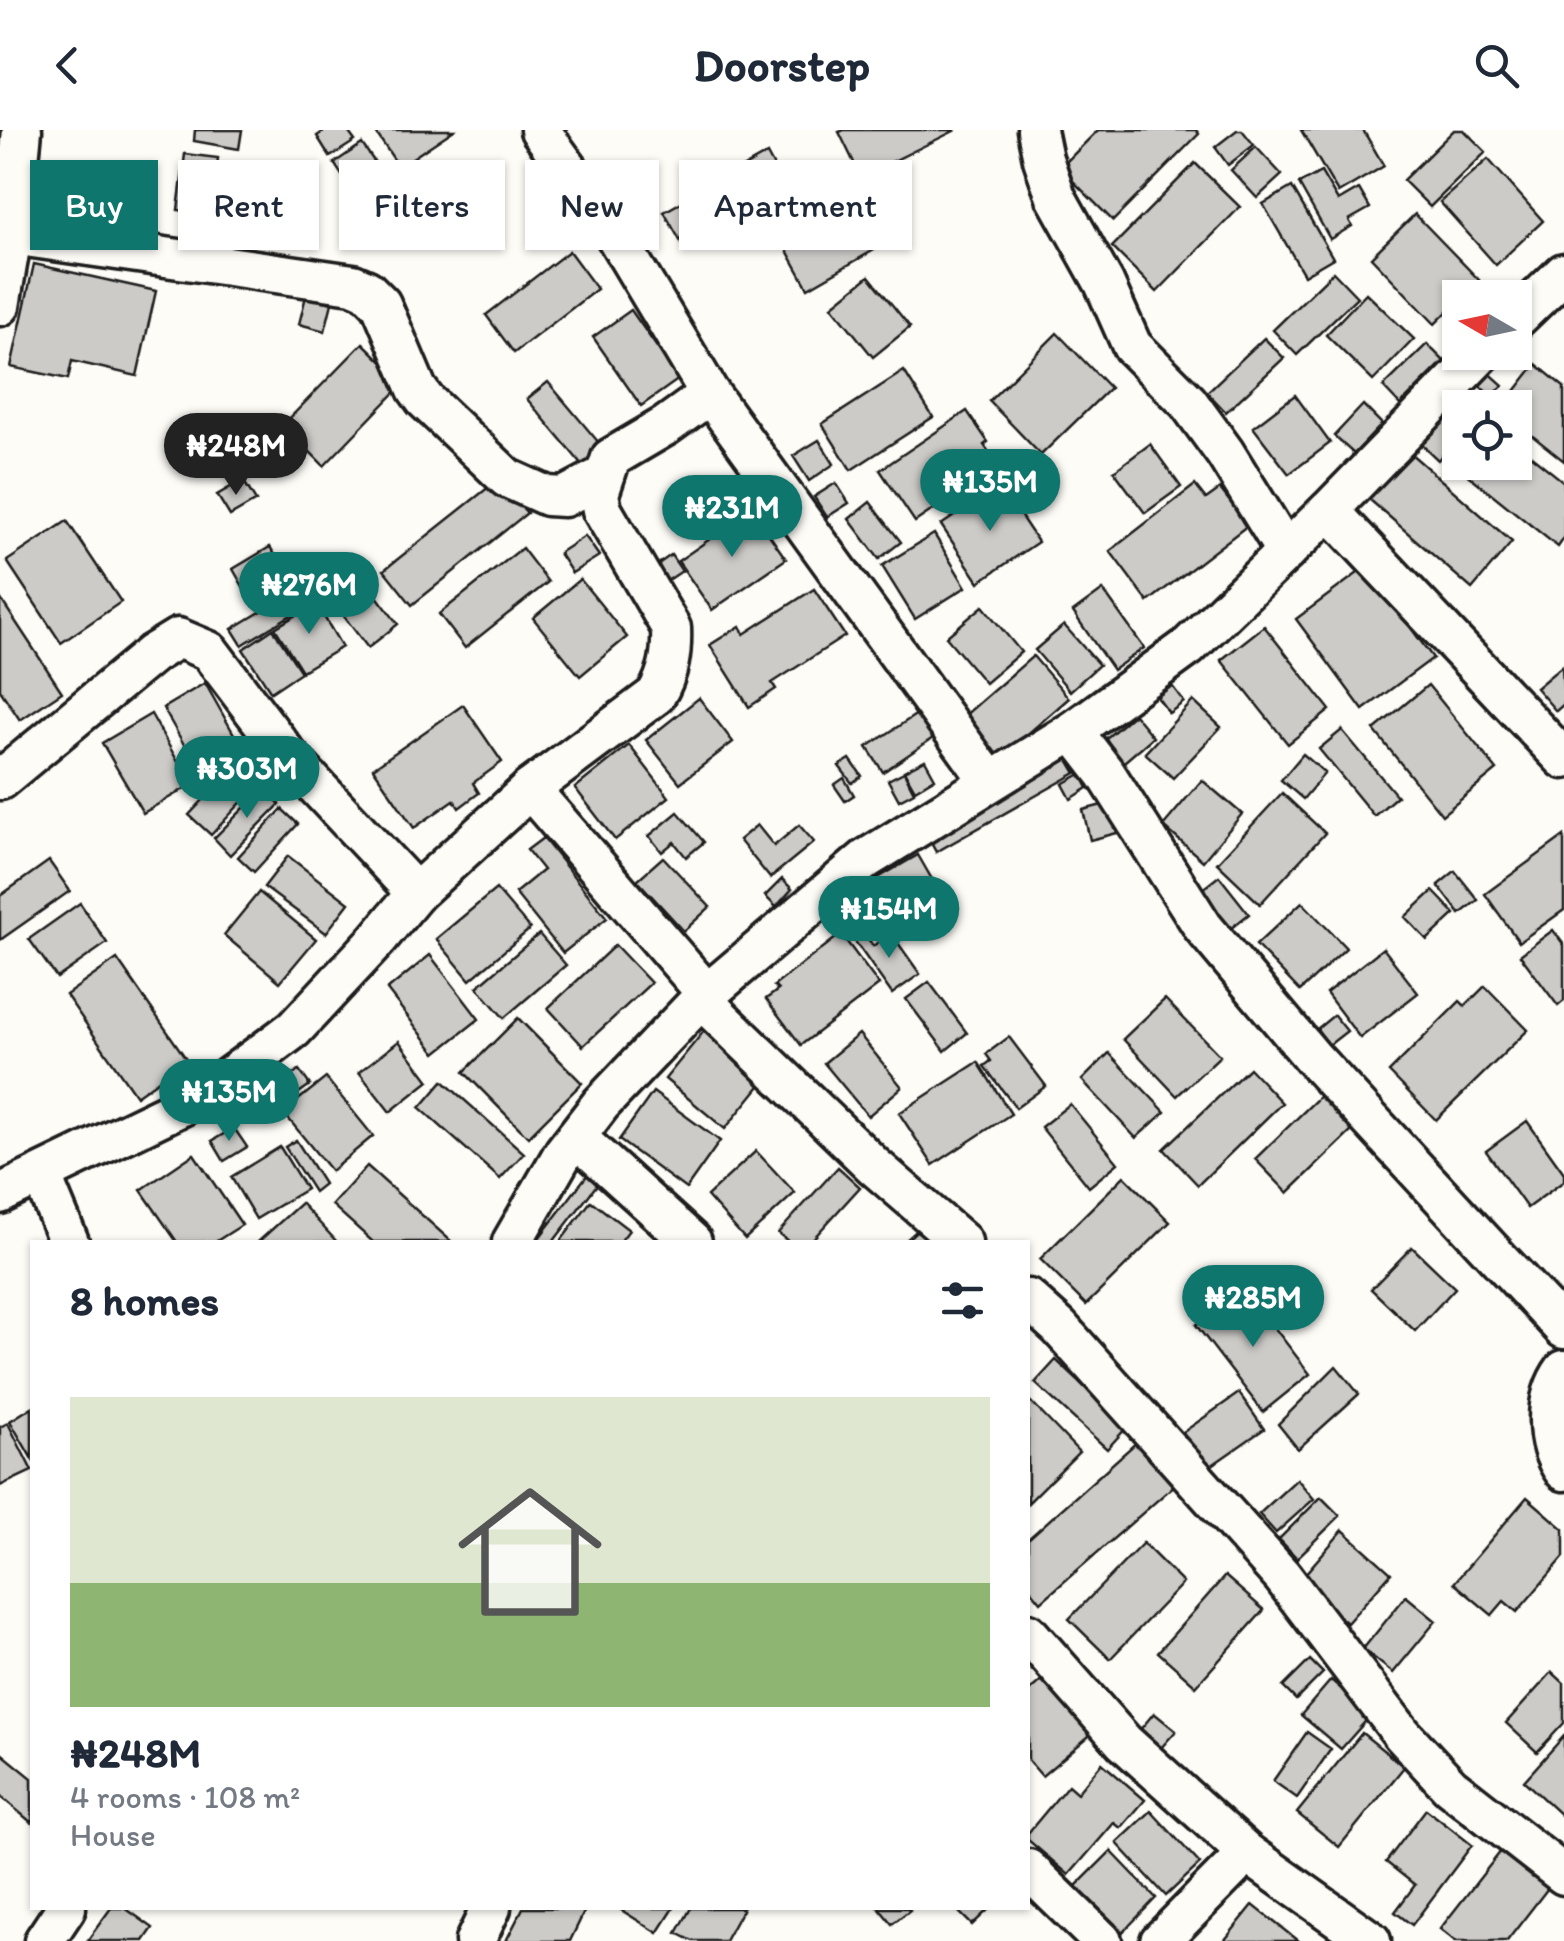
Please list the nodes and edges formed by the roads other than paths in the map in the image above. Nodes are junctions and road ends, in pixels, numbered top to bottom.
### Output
1 (22, 130) edge
2 (540, 130) edge
3 (1037, 130) edge
4 (12, 234) junction
5 (1564, 273) edge
6 (1532, 304) edge
7 (0, 306) edge
8 (1465, 370) edge
9 (710, 394) junction
10 (604, 475) junction
11 (1329, 510) junction
12 (1286, 552) junction
13 (1074, 731) junction
14 (1564, 759) edge
15 (0, 780) edge
16 (989, 780) junction
17 (530, 789) junction
18 (416, 893) junction
19 (704, 996) junction
20 (576, 1137) junction
21 (42, 1177) junction
22 (0, 1194) edge
23 (68, 1240) edge
24 (513, 1240) edge
25 (690, 1240) edge
26 (960, 1240) edge
27 (1030, 1302) edge
28 (1564, 1328) edge
29 (1564, 1370) edge
30 (1564, 1470) edge
31 (1030, 1635) edge
32 (1248, 1853) junction
33 (1030, 1872) edge
34 (1564, 1875) edge
35 (65, 1910) edge
36 (490, 1910) edge
37 (44, 1941) edge
38 (475, 1941) edge
39 (1102, 1941) edge
40 (1160, 1941) edge
41 (1371, 1941) edge

1 - 4 street
2 - 9 street
3 - 12 street
4 - 7 street
4 - 10 street
5 - 6 street
8 - 11 street
9 - 10 street
9 - 16 street
10 - 17 street
11 - 12 street
11 - 14 street
12 - 13 street
13 - 16 street
13 - 28 street
15 - 18 street
16 - 19 street
17 - 18 street
17 - 19 street
18 - 21 street
19 - 20 street
19 - 26 street
20 - 24 street
20 - 25 street
21 - 22 street
21 - 23 street
27 - 34 street
29 - 30 street
31 - 32 street
32 - 40 street
32 - 41 street
33 - 39 street
35 - 37 street
36 - 38 street

